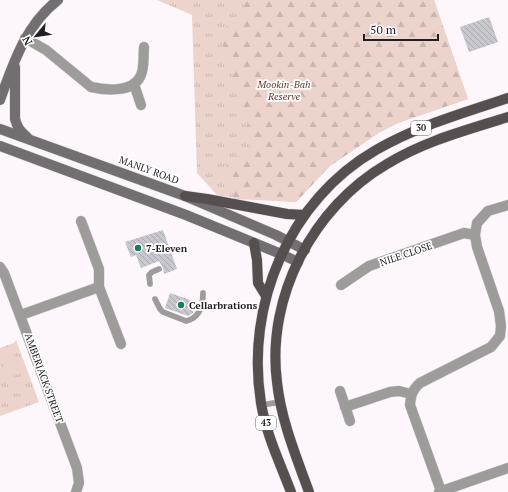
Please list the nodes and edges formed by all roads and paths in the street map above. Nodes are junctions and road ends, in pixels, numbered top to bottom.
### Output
1 (58, 0) edge
2 (25, 38) junction
3 (144, 47) dead end
4 (15, 59) junction
5 (134, 84) junction
6 (508, 98) edge
7 (0, 100) edge
8 (141, 105) dead end
9 (508, 117) edge
10 (0, 129) edge
11 (29, 139) junction
12 (0, 146) edge
13 (185, 196) junction
14 (508, 205) edge
15 (305, 215) junction
16 (81, 221) dead end
17 (475, 235) junction
18 (288, 241) junction
19 (254, 243) junction
20 (304, 250) junction
21 (281, 254) junction
22 (298, 262) junction
23 (0, 267) edge
24 (159, 269) dead end
25 (150, 284) dead end
26 (341, 285) dead end
27 (99, 287) junction
28 (203, 292) dead end
29 (266, 296) junction
30 (155, 299) dead end
31 (21, 315) junction
32 (504, 338) edge
33 (121, 344) dead end
34 (340, 392) dead end
35 (411, 394) junction
36 (280, 402) junction
37 (262, 405) junction
38 (345, 407) junction
39 (350, 421) dead end
40 (508, 468) edge
41 (76, 492) edge
42 (291, 492) edge
43 (309, 492) edge
44 (440, 492) edge

1 - 2 main road
2 - 4 main road
2 - 5 street
3 - 5 street
4 - 7 main road
4 - 11 main road
5 - 8 street
6 - 15 main road, 30
9 - 20 main road, 30
10 - 11 main road, MANLY ROAD
11 - 13 main road, MANLY ROAD
12 - 19 main road
13 - 15 main road
13 - 18 main road, MANLY ROAD
14 - 17 street
15 - 18 main road, 43
16 - 27 street
17 - 26 street, NILE CLOSE
17 - 32 street
18 - 20 main road, MANLY ROAD
18 - 21 main road, 43
19 - 21 main road
19 - 29 main road
20 - 22 main road, 30
21 - 22 main road
21 - 29 main road, 43
22 - 36 main road, 43
23 - 31 street, AMBERJACK STREET
24 - 25 lane
27 - 31 street
27 - 33 street
28 - 30 lane
29 - 37 main road, 43
31 - 41 street, AMBERJACK STREET
32 - 35 street
34 - 38 street
35 - 38 street
35 - 44 street
36 - 37 lane
36 - 43 main road, 43
37 - 42 main road, 43
38 - 39 street
40 - 44 street

